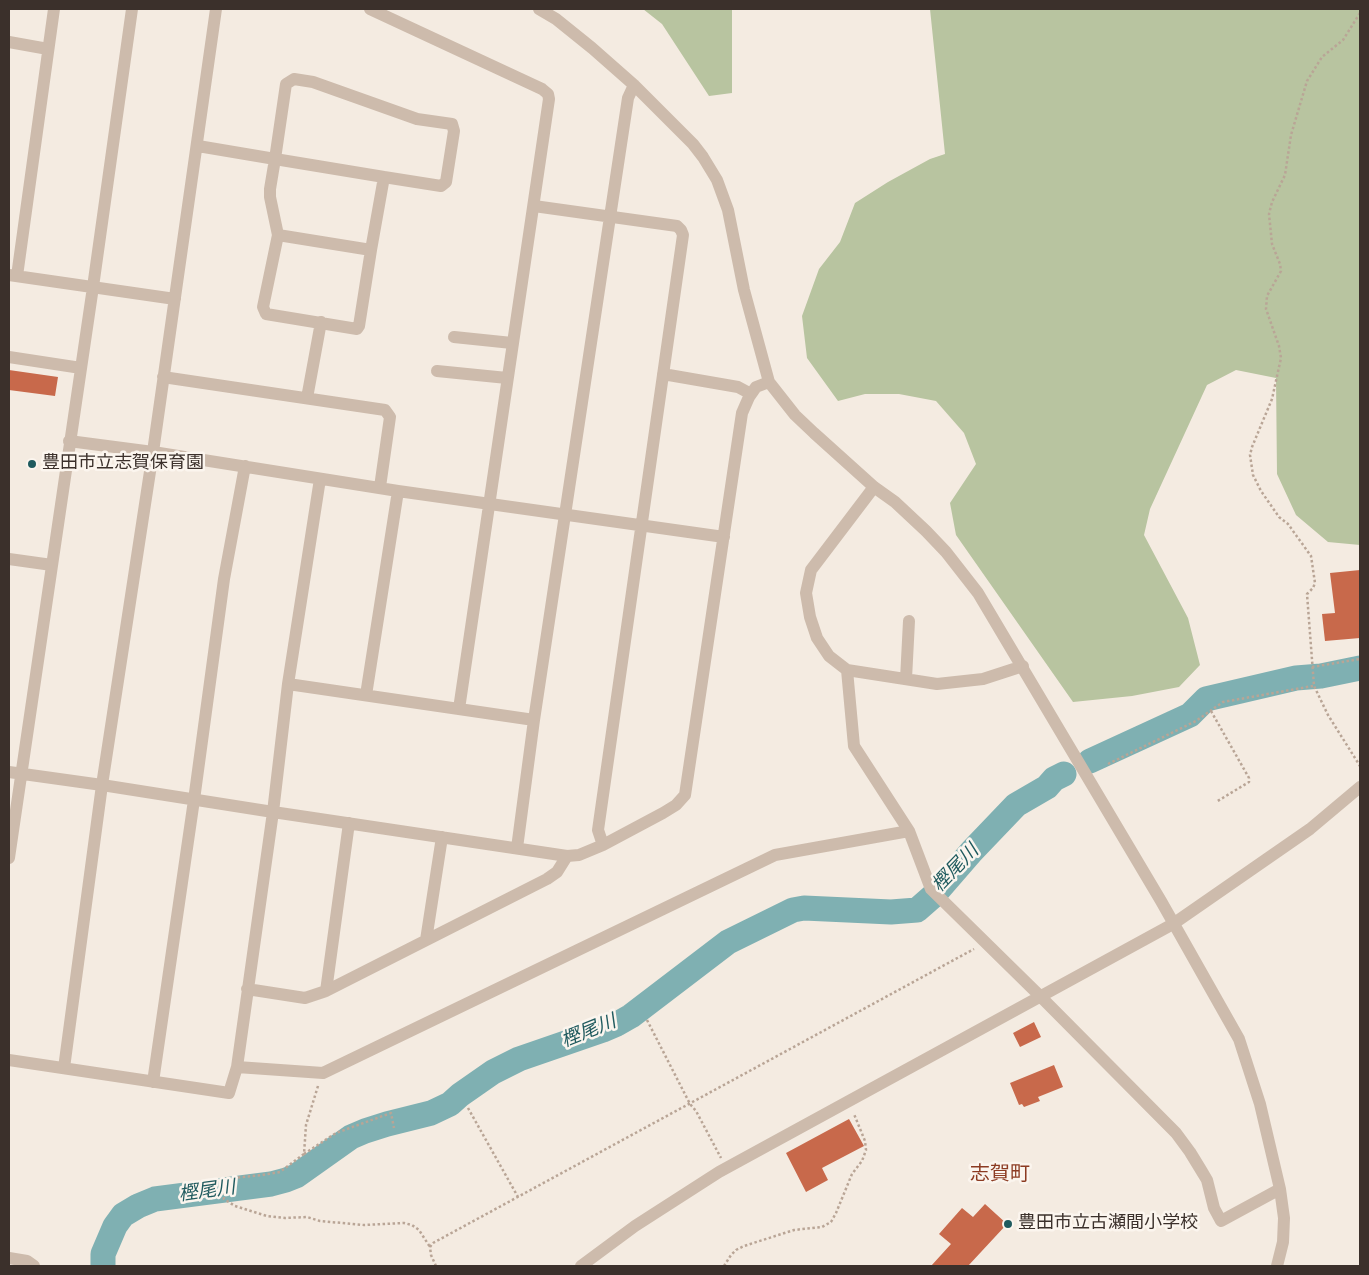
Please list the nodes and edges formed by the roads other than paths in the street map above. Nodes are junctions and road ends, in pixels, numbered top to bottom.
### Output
1 (54, 9) edge
2 (132, 9) edge
3 (216, 9) edge
4 (370, 9) edge
5 (540, 9) edge
6 (9, 42) edge
7 (48, 49) junction
8 (634, 84) junction
9 (198, 146) junction
10 (274, 159) junction
11 (384, 177) junction
12 (534, 206) junction
13 (610, 217) junction
14 (278, 235) junction
15 (371, 250) junction
16 (13, 276) edge
17 (93, 286) junction
18 (175, 299) junction
19 (320, 322) junction
20 (454, 337) dead end
21 (512, 343) junction
22 (9, 357) edge
23 (81, 368) junction
24 (437, 371) dead end
25 (663, 374) junction
26 (163, 377) junction
27 (507, 378) junction
28 (769, 382) junction
29 (751, 394) junction
30 (307, 398) junction
31 (69, 441) junction
32 (153, 452) junction
33 (244, 466) junction
34 (320, 478) junction
35 (380, 487) junction
36 (874, 487) junction
37 (398, 490) junction
38 (489, 503) junction
39 (565, 515) junction
40 (642, 526) junction
41 (724, 537) junction
42 (9, 559) edge
43 (52, 566) junction
44 (910, 621) dead end
45 (1023, 666) junction
46 (847, 670) junction
47 (906, 679) junction
48 (288, 684) junction
49 (366, 695) junction
50 (459, 708) junction
51 (534, 720) junction
52 (15, 773) edge
53 (102, 785) junction
54 (1360, 787) edge
55 (194, 800) junction
56 (273, 812) junction
57 (349, 823) junction
58 (909, 830) junction
59 (442, 837) junction
60 (603, 845) junction
61 (517, 848) junction
62 (567, 856) junction
63 (9, 858) edge
64 (1174, 924) junction
65 (426, 940) junction
66 (247, 989) junction
67 (326, 991) junction
68 (1041, 996) junction
69 (9, 1060) edge
70 (64, 1068) junction
71 (237, 1068) junction
72 (153, 1082) junction
73 (1280, 1189) junction
74 (9, 1258) edge
75 (34, 1266) edge
76 (581, 1266) edge
77 (1277, 1266) edge

1 - 7 street
2 - 17 street
3 - 9 street
4 - 12 street
5 - 8 street
6 - 7 street
7 - 16 street
8 - 13 street
8 - 28 street
9 - 10 street
9 - 18 street
10 - 11 street
10 - 11 street
10 - 14 street
11 - 15 street
12 - 13 street
12 - 21 street
13 - 25 street
13 - 39 street
14 - 15 street
14 - 19 street
15 - 19 street
16 - 17 street
17 - 18 street
17 - 23 street
18 - 26 street
19 - 30 street
20 - 21 street
21 - 27 street
22 - 23 street
23 - 31 street
24 - 27 street
25 - 29 street
25 - 40 street
26 - 30 street
26 - 32 street
27 - 38 street
28 - 29 street
28 - 36 street
29 - 41 street
30 - 35 street
31 - 32 street
31 - 43 street
32 - 33 street
32 - 53 street
33 - 34 street
33 - 55 street
34 - 35 street
34 - 48 street
35 - 37 street
36 - 45 street
36 - 46 street
37 - 38 street
37 - 49 street
38 - 39 street
38 - 50 street
39 - 40 street
39 - 51 street
40 - 41 street
40 - 60 street
41 - 60 street
42 - 43 street
43 - 52 street
44 - 47 street
45 - 47 street
45 - 64 street
46 - 47 street
46 - 58 street
48 - 49 street
48 - 56 street
49 - 50 street
50 - 51 street
51 - 61 street
52 - 53 street
52 - 63 street
53 - 55 street
53 - 70 street
54 - 64 street
55 - 56 street
55 - 72 street
56 - 57 street
56 - 66 street
57 - 59 street
57 - 67 street
58 - 68 street
58 - 71 street
59 - 61 street
59 - 65 street
60 - 62 street
61 - 62 street
62 - 65 street
64 - 68 street
64 - 73 street
65 - 67 street
66 - 67 street
66 - 71 street
68 - 73 street
68 - 76 street
69 - 70 street
70 - 72 street
71 - 72 street
73 - 77 street
74 - 75 street

